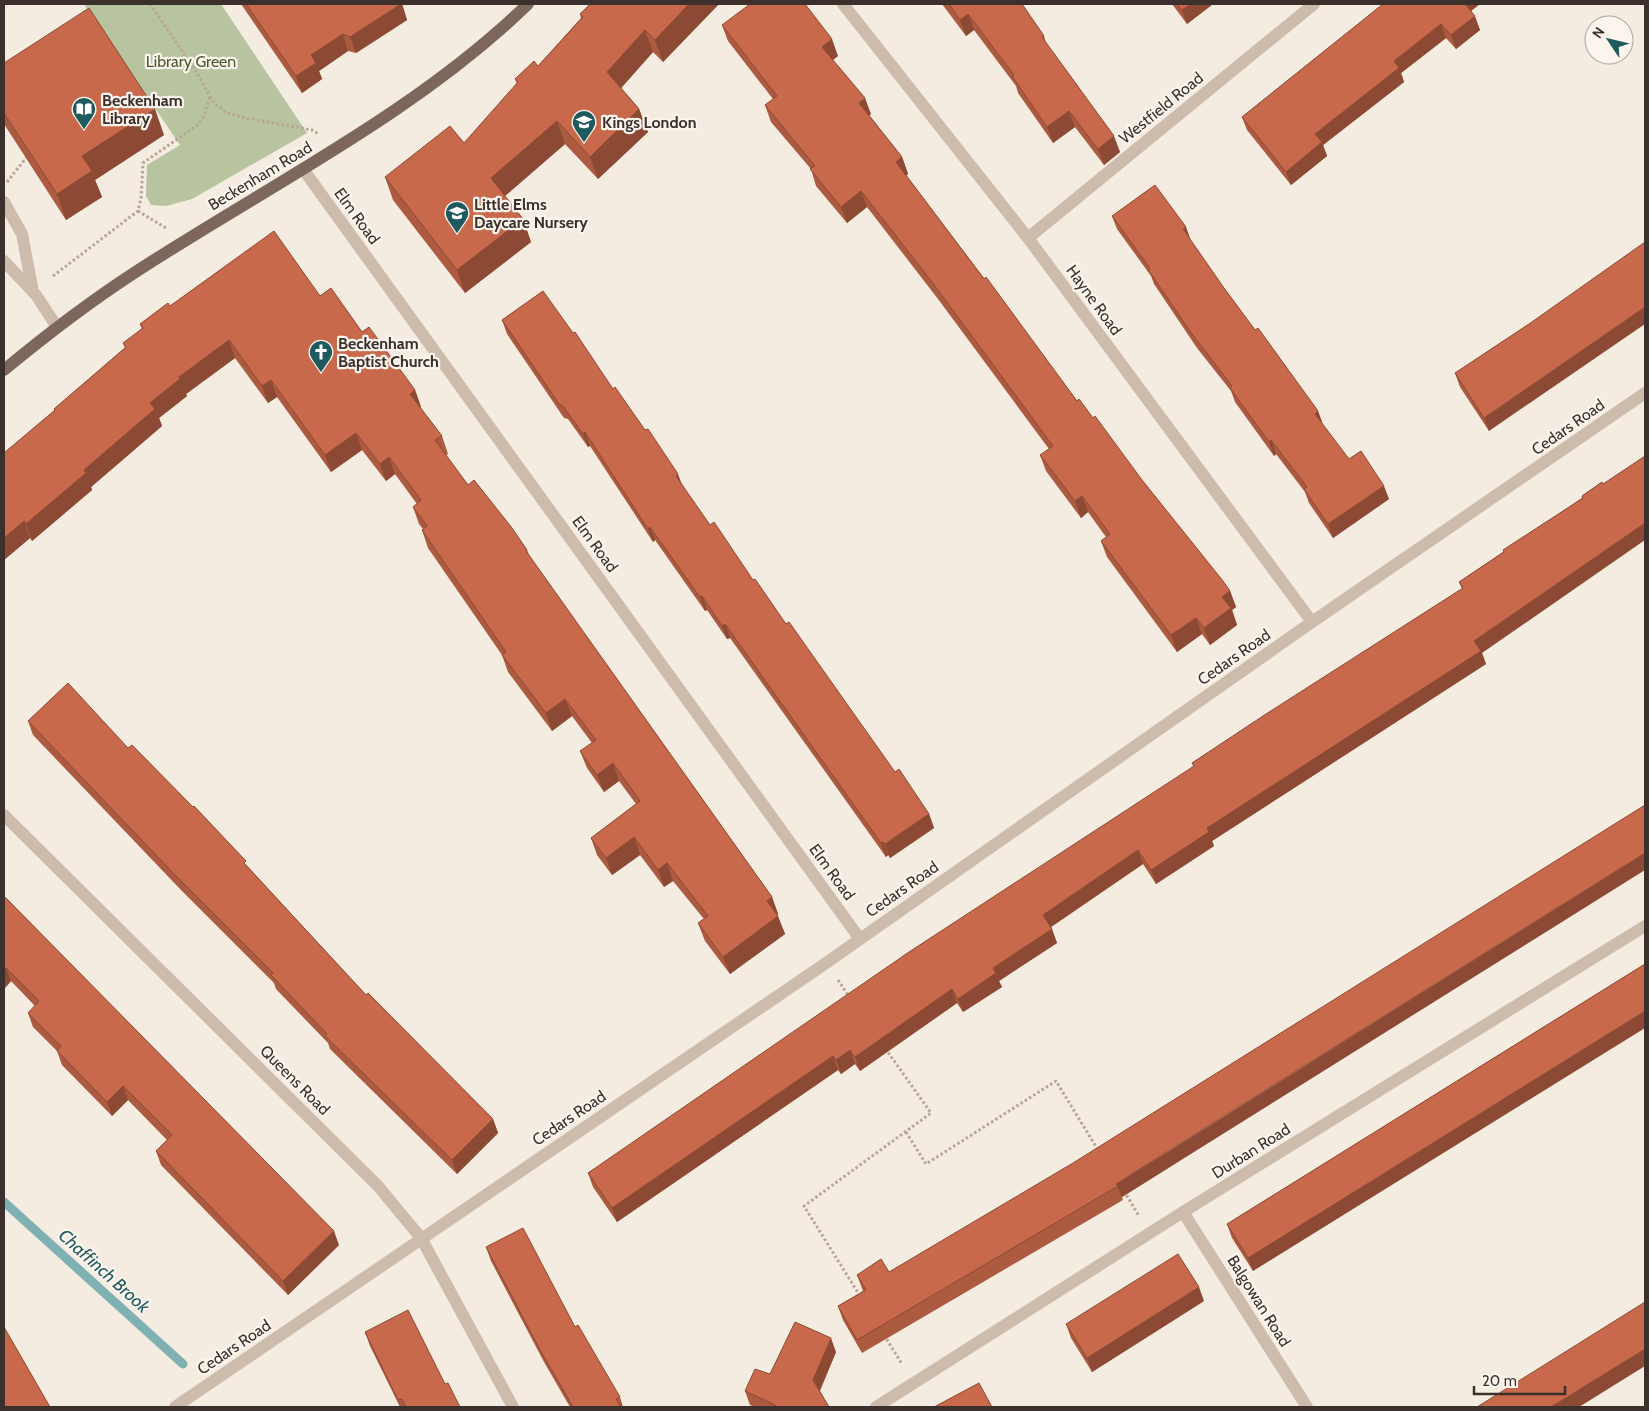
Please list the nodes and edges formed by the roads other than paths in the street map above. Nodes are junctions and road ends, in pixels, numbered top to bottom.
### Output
1 (528, 4) edge
2 (843, 4) edge
3 (1314, 4) edge
4 (303, 169) junction
5 (4, 202) edge
6 (1028, 238) junction
7 (4, 261) edge
8 (34, 292) junction
9 (57, 327) junction
10 (4, 370) edge
11 (1645, 393) edge
12 (1312, 622) junction
13 (4, 815) edge
14 (1645, 926) edge
15 (860, 939) junction
16 (1184, 1212) junction
17 (421, 1238) junction
18 (175, 1407) edge
19 (513, 1407) edge
20 (875, 1407) edge
21 (1307, 1407) edge

1 - 4 main road, Beckenham Road
2 - 6 street, Hayne Road
3 - 6 street, Westfield Road
4 - 9 main road, Beckenham Road
4 - 15 street, Elm Road
5 - 8 street
6 - 12 street, Hayne Road
7 - 8 street
8 - 9 street
9 - 10 main road, Beckenham Road
11 - 12 street, Cedars Road
12 - 15 street, Cedars Road
13 - 17 street, Queens Road
14 - 16 street, Durban Road
15 - 17 street, Cedars Road
16 - 20 street, Durban Road
16 - 21 street, Balgowan Road
17 - 18 street, Cedars Road
17 - 19 street, Queens Road

